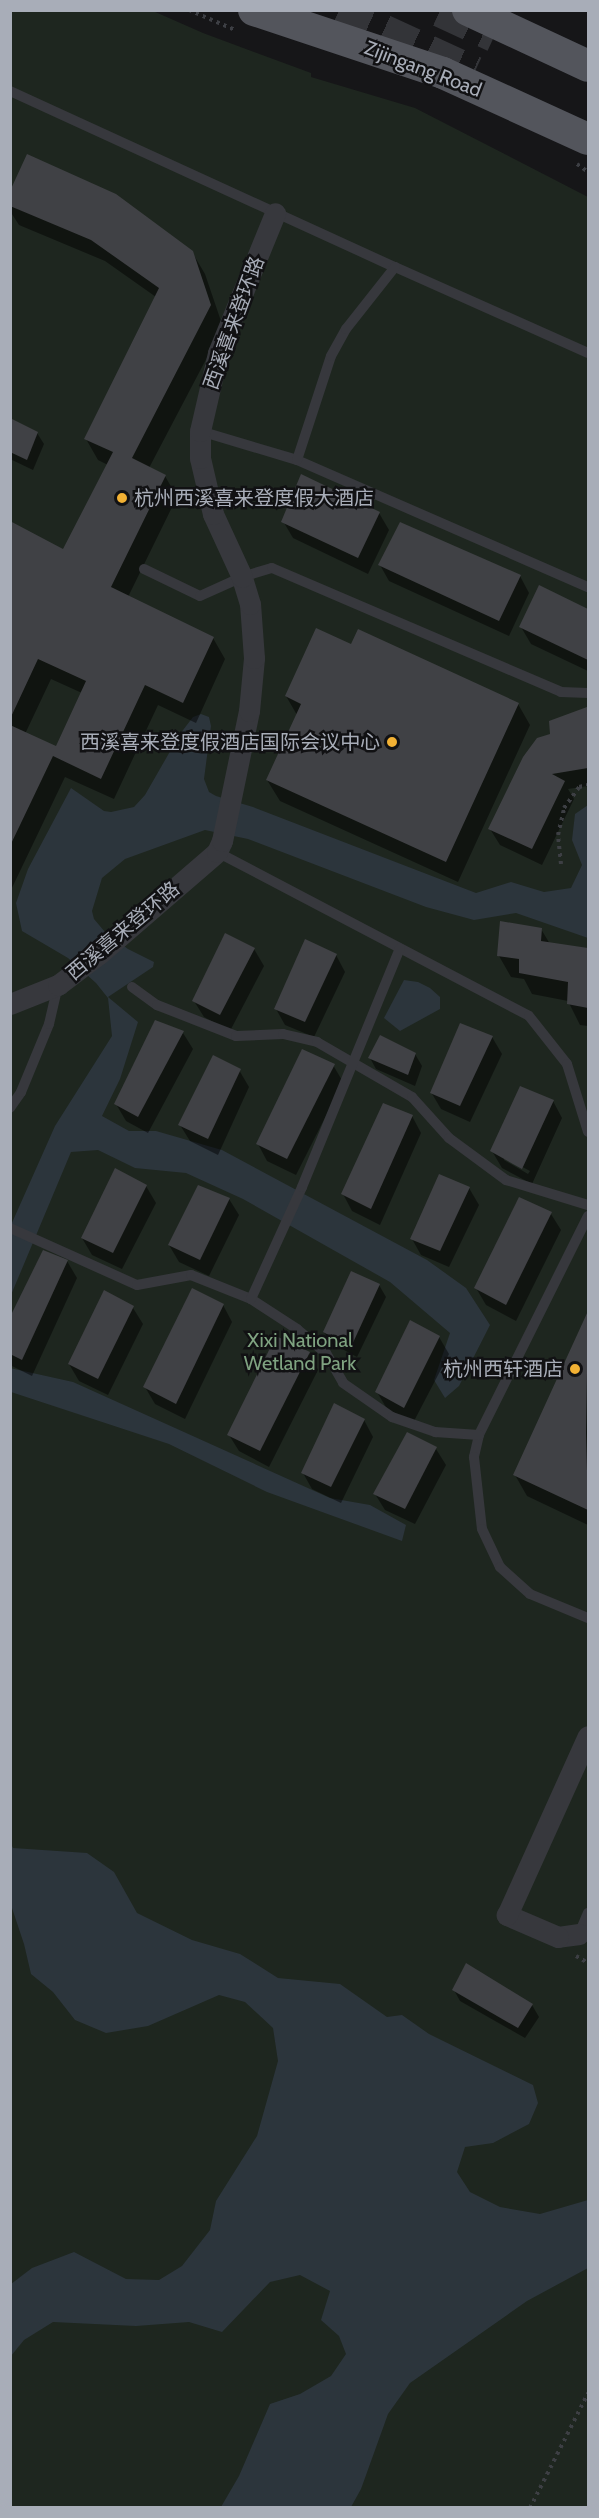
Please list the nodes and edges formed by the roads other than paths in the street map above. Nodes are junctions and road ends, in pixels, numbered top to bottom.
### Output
1 (468, 10) edge
2 (248, 21) edge
3 (588, 66) edge
4 (10, 91) edge
5 (580, 150) edge
6 (275, 213) junction
7 (395, 267) junction
8 (588, 353) edge
9 (200, 431) junction
10 (297, 460) junction
11 (144, 569) dead end
12 (242, 577) junction
13 (588, 587) edge
14 (588, 693) edge
15 (220, 846) junction
16 (400, 948) junction
17 (58, 985) junction
18 (132, 987) dead end
19 (10, 1004) edge
20 (354, 1064) junction
21 (10, 1108) edge
22 (588, 1132) edge
23 (588, 1205) edge
24 (588, 1216) edge
25 (10, 1228) edge
26 (251, 1299) junction
27 (479, 1435) junction
28 (588, 1618) edge
29 (588, 1736) edge
30 (588, 1913) edge
31 (569, 1941) joint

1 - 3 main road
2 - 5 main road, Zijingang Road
4 - 6 lane
6 - 7 lane
6 - 9 street, 西溪喜来登环路
7 - 8 lane
7 - 10 lane
9 - 10 lane
9 - 12 street, 西溪喜来登环路
10 - 13 lane
11 - 12 lane
12 - 14 lane
12 - 15 street, 西溪喜来登环路
15 - 16 lane
15 - 17 street, 西溪喜来登环路
16 - 20 lane
16 - 22 lane
17 - 19 street, 西溪喜来登环路
17 - 21 lane
18 - 20 lane
20 - 23 lane
20 - 26 lane
24 - 27 lane
25 - 26 lane
26 - 27 lane
27 - 28 lane
29 - 31 street
30 - 31 lane

